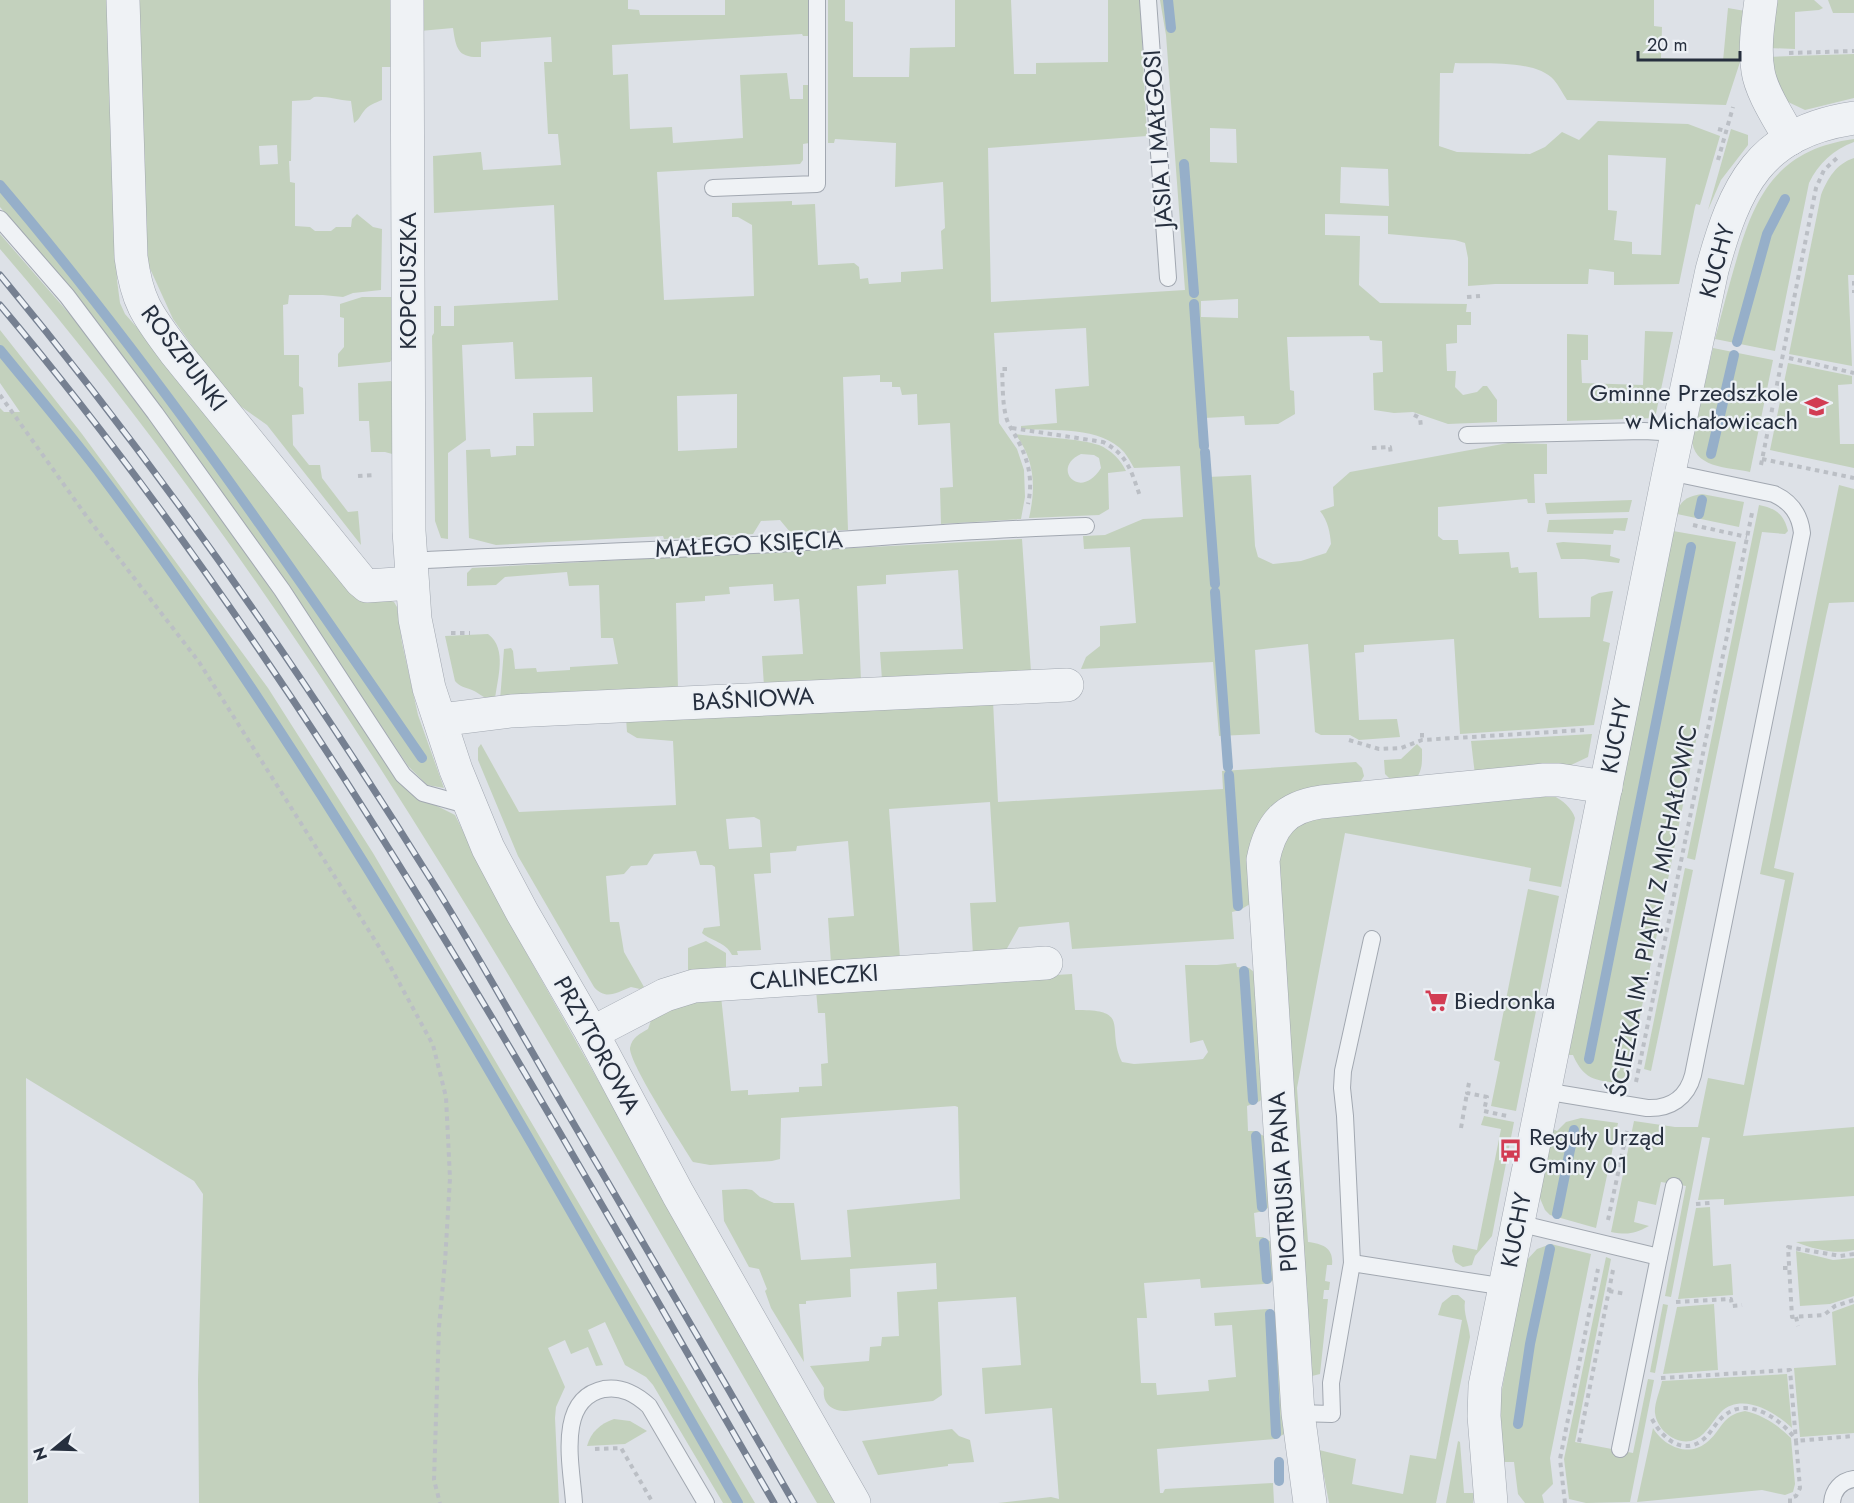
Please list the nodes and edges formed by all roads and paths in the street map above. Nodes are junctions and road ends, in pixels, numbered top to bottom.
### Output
1 (123, 0) edge
2 (407, 0) edge
3 (817, 0) edge
4 (1148, 0) edge
5 (1761, 0) edge
6 (1854, 51) edge
7 (1778, 54) dead end
8 (1735, 102) dead end
9 (1854, 118) edge
10 (1718, 129) dead end
11 (1726, 131) junction
12 (1790, 139) junction
13 (1843, 154) dead end
14 (1716, 165) dead end
15 (713, 188) dead end
16 (0, 219) edge
17 (1168, 278) dead end
18 (1854, 281) edge
19 (1854, 292) edge
20 (1480, 296) dead end
21 (1467, 297) dead end
22 (1789, 358) dead end
23 (1007, 369) dead end
24 (1854, 373) edge
25 (0, 395) edge
26 (1414, 415) dead end
27 (1010, 427) junction
28 (1421, 427) dead end
29 (1678, 433) junction
30 (1467, 435) dead end
31 (1372, 448) dead end
32 (1391, 454) dead end
33 (1762, 459) junction
34 (1669, 472) junction
35 (1759, 474) dead end
36 (1854, 478) edge
37 (1140, 496) dead end
38 (1754, 504) dead end
39 (1026, 512) dead end
40 (1659, 519) junction
41 (1086, 526) dead end
42 (1747, 537) junction
43 (411, 572) junction
44 (1067, 685) dead end
45 (440, 720) junction
46 (1585, 730) dead end
47 (1422, 733) dead end
48 (1349, 740) dead end
49 (1422, 740) junction
50 (1371, 748) junction
51 (1369, 753) dead end
52 (1606, 787) junction
53 (470, 806) junction
54 (1372, 939) dead end
55 (1046, 963) dead end
56 (592, 1034) junction
57 (1469, 1083) dead end
58 (1544, 1091) junction
59 (1467, 1093) junction
60 (1632, 1106) junction
61 (1508, 1116) dead end
62 (1461, 1128) dead end
63 (1674, 1186) dead end
64 (1710, 1203) dead end
65 (1692, 1204) dead end
66 (1518, 1224) junction
67 (1611, 1244) junction
68 (1854, 1254) edge
69 (1659, 1257) junction
70 (1352, 1263) junction
71 (1783, 1268) dead end
72 (1789, 1268) junction
73 (1506, 1287) junction
74 (1854, 1300) edge
75 (1673, 1302) dead end
76 (1742, 1305) dead end
77 (1796, 1317) junction
78 (1798, 1326) dead end
79 (1636, 1372) junction
80 (1298, 1413) junction
81 (1650, 1416) dead end
82 (1854, 1436) edge
83 (1796, 1441) junction
84 (1579, 1442) dead end
85 (1620, 1449) dead end
86 (570, 1451) junction
87 (1854, 1479) edge
88 (440, 1503) edge
89 (574, 1503) edge
90 (653, 1503) edge
91 (706, 1503) edge
92 (854, 1503) edge
93 (1310, 1503) edge
94 (1491, 1503) edge
95 (1565, 1503) edge
96 (1790, 1503) edge
97 (1832, 1503) edge

1 - 43 street, ROSZPUNKI
2 - 43 street, KOPCIUSZKA
3 - 15 lane
4 - 17 lane, JASIA I MAŁGOSI
5 - 12 street
6 - 7 path
8 - 11 path
9 - 12 street, KUCHY
10 - 11 path
11 - 14 path
12 - 29 street, KUCHY
13 - 33 path
16 - 53 lane
18 - 19 path
20 - 21 path
22 - 24 path
23 - 27 path
25 - 88 path
26 - 28 path
27 - 37 path
27 - 39 path
29 - 30 lane
29 - 34 street, KUCHY
31 - 32 path
33 - 35 path
33 - 36 path
34 - 40 street, KUCHY
34 - 60 lane
38 - 42 path, ŚCIEŻKA IM. PIĄTKI Z MICHAŁOWIC
40 - 42 path
40 - 52 street, KUCHY
41 - 43 lane, MAŁEGO KSIĘCIA
42 - 60 path, ŚCIEŻKA IM. PIĄTKI Z MICHAŁOWIC
43 - 45 street, PRZYTOROWA
44 - 45 street, BAŚNIOWA
45 - 53 street, PRZYTOROWA
46 - 49 path
47 - 49 path
48 - 50 path
49 - 50 path
50 - 51 path
52 - 58 street, KUCHY
52 - 80 street, PIOTRUSIA PANA
53 - 56 street, PRZYTOROWA
54 - 70 lane
55 - 56 street, CALINECZKI
56 - 92 street, PRZYTOROWA
57 - 59 path
58 - 60 lane
58 - 66 street, KUCHY
59 - 61 path
59 - 62 path
60 - 67 path, ŚCIEŻKA IM. PIĄTKI Z MICHAŁOWIC
63 - 69 lane
64 - 65 path
66 - 67 lane
66 - 73 street, KUCHY
67 - 69 lane
67 - 84 path
67 - 95 path, ŚCIEŻKA IM. PIĄTKI Z MICHAŁOWIC
68 - 72 path
69 - 79 lane
70 - 73 lane
70 - 80 lane
71 - 72 path
72 - 77 path
73 - 94 street, KUCHY
74 - 77 path
75 - 76 path
77 - 78 path
79 - 83 path
79 - 85 lane
80 - 93 street, PIOTRUSIA PANA
81 - 83 path
82 - 83 path
83 - 96 path
86 - 89 lane
86 - 90 path
86 - 91 lane
87 - 97 lane

